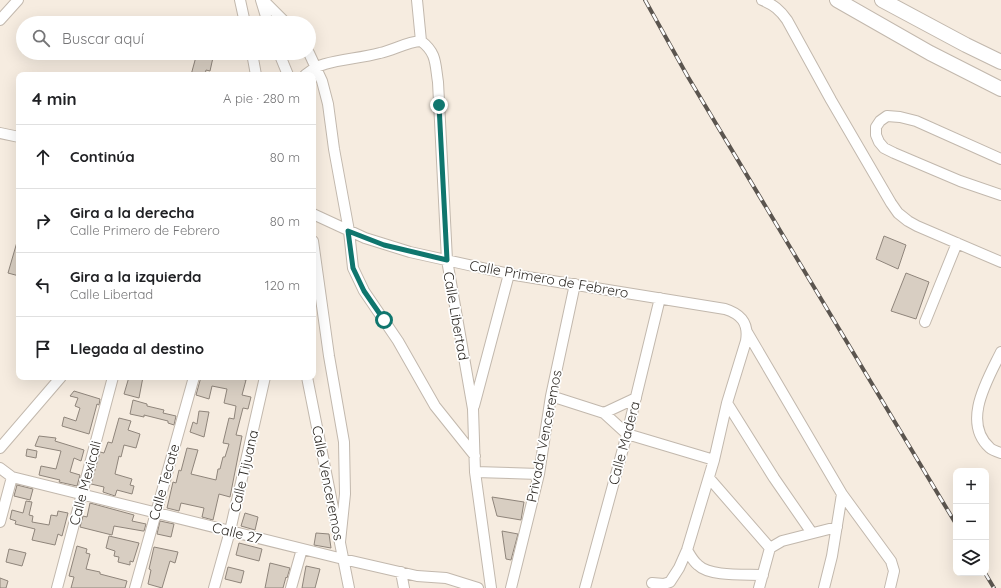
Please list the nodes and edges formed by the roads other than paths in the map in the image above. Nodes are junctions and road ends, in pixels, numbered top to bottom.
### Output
1 (18, 0) edge
2 (240, 0) edge
3 (262, 0) edge
4 (417, 0) edge
5 (762, 0) edge
6 (837, 0) edge
7 (882, 0) edge
8 (243, 16) edge
9 (266, 16) edge
10 (279, 16) edge
11 (0, 20) edge
12 (421, 41) junction
13 (253, 60) edge
14 (282, 60) edge
15 (312, 60) edge
16 (1001, 62) edge
17 (316, 67) junction
18 (255, 72) edge
19 (287, 72) edge
20 (309, 72) edge
21 (1001, 89) edge
22 (0, 133) edge
23 (16, 136) edge
24 (1001, 159) edge
25 (1001, 195) edge
26 (316, 215) edge
27 (348, 231) junction
28 (957, 243) junction
29 (447, 260) junction
30 (1001, 262) edge
31 (316, 263) edge
32 (509, 274) junction
33 (575, 284) junction
34 (660, 298) junction
35 (924, 322) dead end
36 (747, 332) junction
37 (1001, 352) edge
38 (58, 380) edge
39 (112, 380) edge
40 (193, 380) edge
41 (264, 380) edge
42 (308, 380) edge
43 (551, 396) junction
44 (636, 398) junction
45 (727, 403) junction
46 (473, 409) junction
47 (604, 413) junction
48 (627, 434) junction
49 (0, 448) edge
50 (1001, 453) edge
51 (475, 456) junction
52 (714, 460) junction
53 (0, 468) edge
54 (475, 472) junction
55 (539, 474) junction
56 (12, 477) junction
57 (709, 478) junction
58 (842, 494) junction
59 (82, 495) junction
60 (156, 513) junction
61 (0, 522) edge
62 (837, 527) junction
63 (230, 531) junction
64 (812, 533) junction
65 (340, 542) junction
66 (770, 548) junction
67 (302, 549) junction
68 (687, 550) junction
69 (343, 559) junction
70 (401, 572) junction
71 (762, 575) junction
72 (652, 583) dead end
73 (57, 588) edge
74 (135, 588) edge
75 (214, 588) edge
76 (291, 588) edge
77 (349, 588) edge
78 (404, 588) edge
79 (478, 588) edge
80 (491, 588) edge
81 (511, 588) edge
82 (585, 588) edge
83 (759, 588) edge
84 (824, 588) edge
85 (890, 588) edge

1 - 11 street
2 - 8 street
3 - 9 street
3 - 10 street
4 - 12 street
5 - 28 street
6 - 21 highway
7 - 16 highway
12 - 17 street
12 - 29 street, Calle Libertad
13 - 18 street
14 - 19 street
15 - 17 street
17 - 20 street
17 - 27 street
22 - 23 street
24 - 25 street
26 - 27 street, Calle Primero de Febrero
27 - 29 street, Calle Primero de Febrero
27 - 51 street
28 - 30 street
28 - 35 street
29 - 32 street, Calle Primero de Febrero
29 - 46 street, Calle Libertad
31 - 65 street
32 - 33 street, Calle Primero de Febrero
32 - 46 street
33 - 34 street, Calle Primero de Febrero
33 - 43 street, Privada Venceremos
34 - 36 street, Calle Primero de Febrero
34 - 44 street, Calle Madera
36 - 45 street
36 - 58 street
37 - 50 street
38 - 49 street
39 - 59 street, Calle Mexicali
40 - 60 street, Calle Tecate
41 - 63 street, Calle Tijuana
42 - 65 street, Calle Venceremos
43 - 47 street
43 - 55 street, Privada Venceremos
44 - 47 street
44 - 48 street, Calle Madera
45 - 52 street
45 - 64 street
46 - 51 street, Calle Libertad
47 - 48 street
48 - 52 street
48 - 82 street, Calle Madera
51 - 54 street, Calle Libertad
52 - 57 street
53 - 56 street, Calle 27
54 - 55 street
54 - 80 street, Calle Libertad
55 - 81 street, Privada Venceremos
56 - 59 street, Calle 27
56 - 61 street
57 - 66 street
57 - 68 street
58 - 62 street
58 - 85 street
59 - 60 street, Calle 27
59 - 73 street, Calle Mexicali
60 - 63 street, Calle 27
60 - 74 street, Calle Tecate
62 - 64 street
62 - 84 street
63 - 67 street, Calle 27
63 - 75 street, Calle Tijuana
64 - 66 street
65 - 69 street, Calle Venceremos
66 - 71 street
67 - 69 street, Calle 27
67 - 76 street
68 - 71 street
68 - 72 street
69 - 70 street, Calle 27
69 - 77 street, Calle Venceremos
70 - 78 street
70 - 79 street, Calle 27
71 - 83 street

